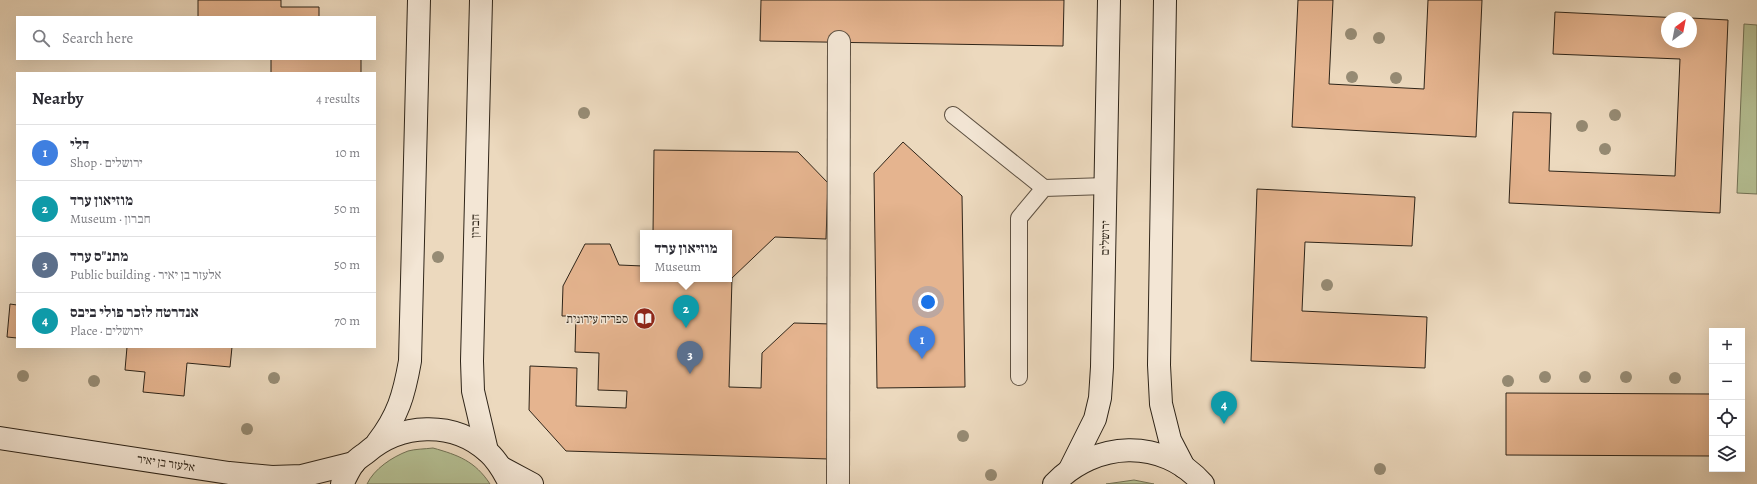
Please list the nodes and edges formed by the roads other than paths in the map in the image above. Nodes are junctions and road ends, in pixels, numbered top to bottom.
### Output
1 (419, 0) edge
2 (481, 0) edge
3 (1109, 0) edge
4 (1165, 0) edge
5 (839, 42) dead end
6 (952, 115) dead end
7 (1106, 186) junction
8 (1044, 188) junction
9 (1019, 377) dead end
10 (0, 438) edge
11 (377, 443) junction
12 (487, 451) junction
13 (354, 463) junction
14 (1184, 467) junction
15 (1070, 469) junction
16 (506, 476) edge
17 (342, 484) edge
18 (532, 484) edge
19 (838, 484) edge
20 (1054, 484) edge
21 (1203, 484) edge

1 - 11 street
2 - 12 street, חברון
3 - 7 street, ירושלים
4 - 14 street
5 - 19 street
6 - 8 lane
7 - 8 lane
7 - 15 street, ירושלים
8 - 9 lane
10 - 13 street, אלעזר בן יאיר
11 - 12 street
11 - 13 street
12 - 16 street
13 - 17 street
14 - 15 street
14 - 21 street
15 - 20 street
16 - 18 street

